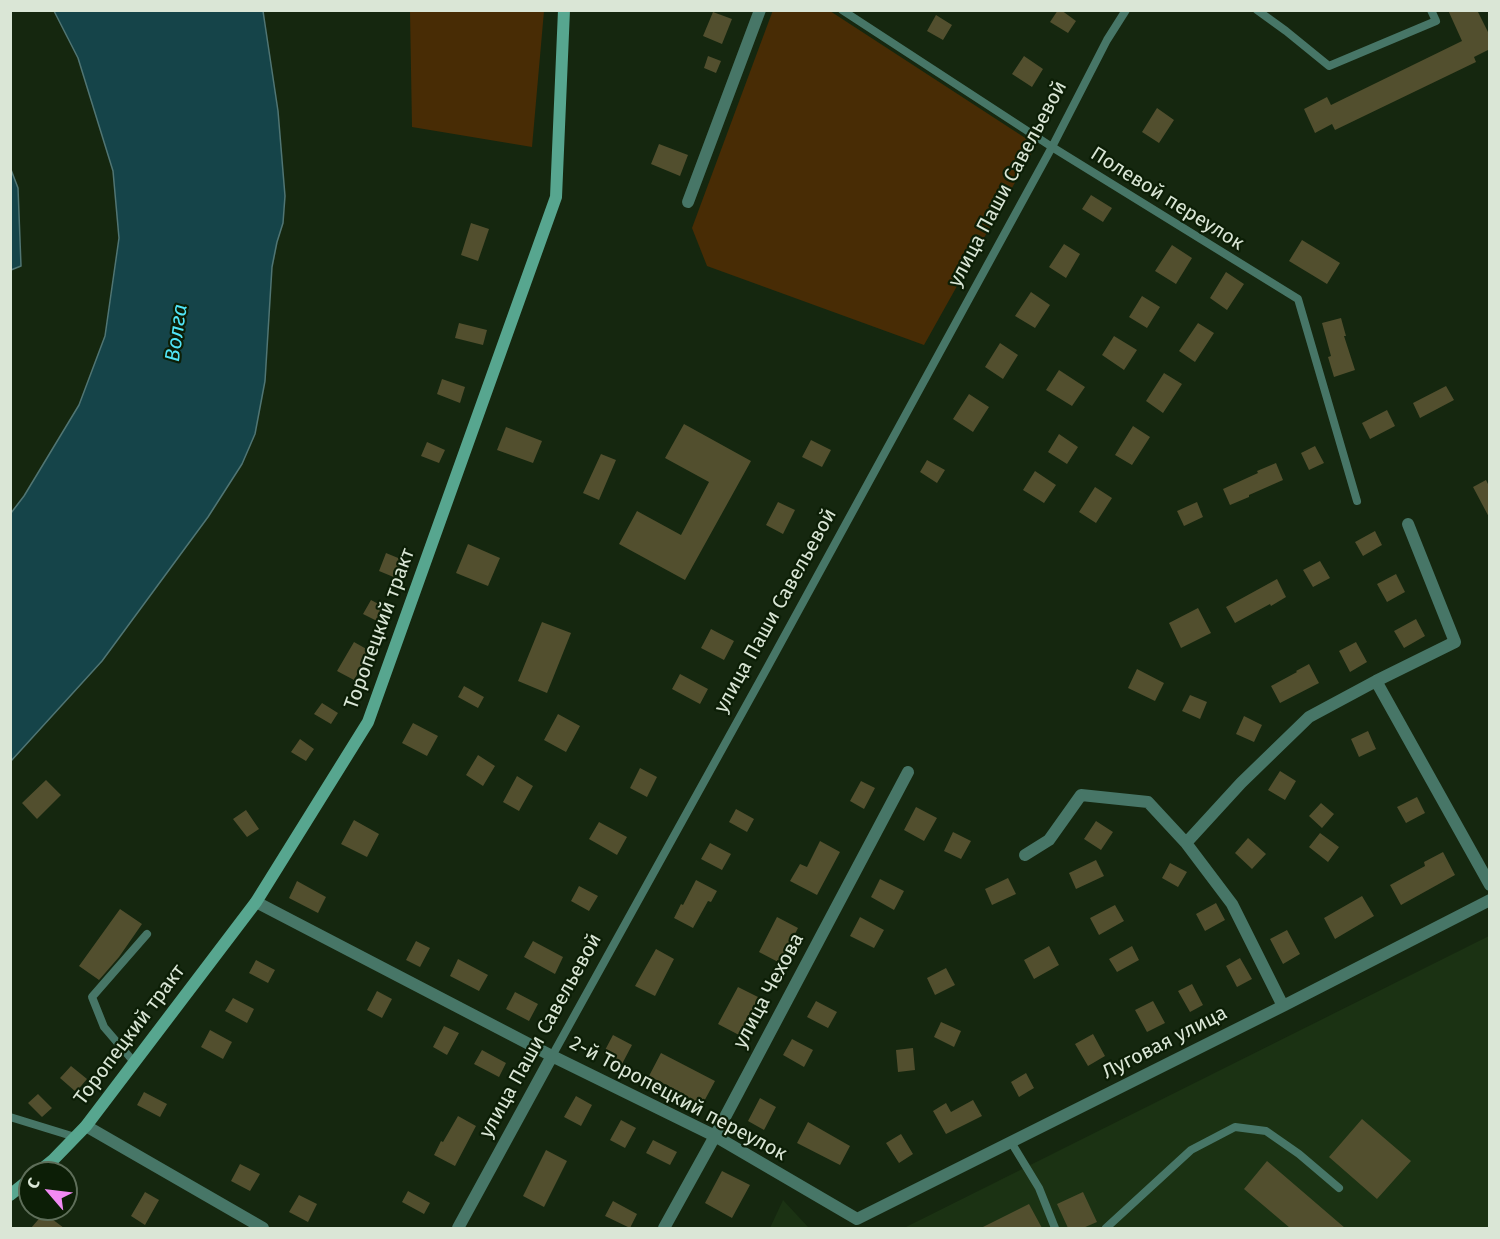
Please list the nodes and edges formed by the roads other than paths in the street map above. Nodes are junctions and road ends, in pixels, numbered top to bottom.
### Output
1 (564, 10) edge
2 (760, 10) edge
3 (842, 10) edge
4 (1126, 10) edge
5 (1257, 10) edge
6 (1431, 10) edge
7 (1052, 147) junction
8 (688, 202) dead end
9 (1357, 501) dead end
10 (1408, 524) dead end
11 (1376, 681) junction
12 (908, 772) dead end
13 (1186, 843) junction
14 (1025, 855) dead end
15 (1490, 885) edge
16 (1490, 900) edge
17 (256, 902) junction
18 (147, 933) dead end
19 (1283, 1006) junction
20 (552, 1056) junction
21 (134, 1062) junction
22 (10, 1117) edge
23 (86, 1126) junction
24 (715, 1136) junction
25 (75, 1137) junction
26 (1011, 1142) junction
27 (52, 1161) edge
28 (1339, 1188) dead end
29 (857, 1219) joint
30 (263, 1228) edge
31 (458, 1228) edge
32 (664, 1228) edge
33 (1055, 1228) edge
34 (1106, 1228) edge

1 - 17 main road, Торопецкий тракт
2 - 8 street
3 - 7 lane, Полевой переулок
4 - 7 lane, улица Паши Савельевой
5 - 6 lane
7 - 9 lane, Полевой переулок
7 - 20 lane, улица Паши Савельевой
10 - 11 street
11 - 13 street
11 - 15 street
12 - 24 street, улица Чехова
13 - 14 street
13 - 19 street
16 - 19 street, Луговая улица
17 - 20 street, 2-й Торопецкий переулок
17 - 21 main road, Торопецкий тракт
18 - 21 lane
19 - 26 street, Луговая улица
20 - 24 street, 2-й Торопецкий переулок
20 - 31 street, улица Паши Савельевой
21 - 23 main road, Торопецкий тракт
22 - 25 lane
23 - 25 main road, Торопецкий тракт
23 - 30 street
24 - 29 street, 2-й Торопецкий переулок
24 - 32 street, улица Чехова
25 - 27 main road, Торопецкий тракт
26 - 29 street, Луговая улица
26 - 33 lane
28 - 34 lane

